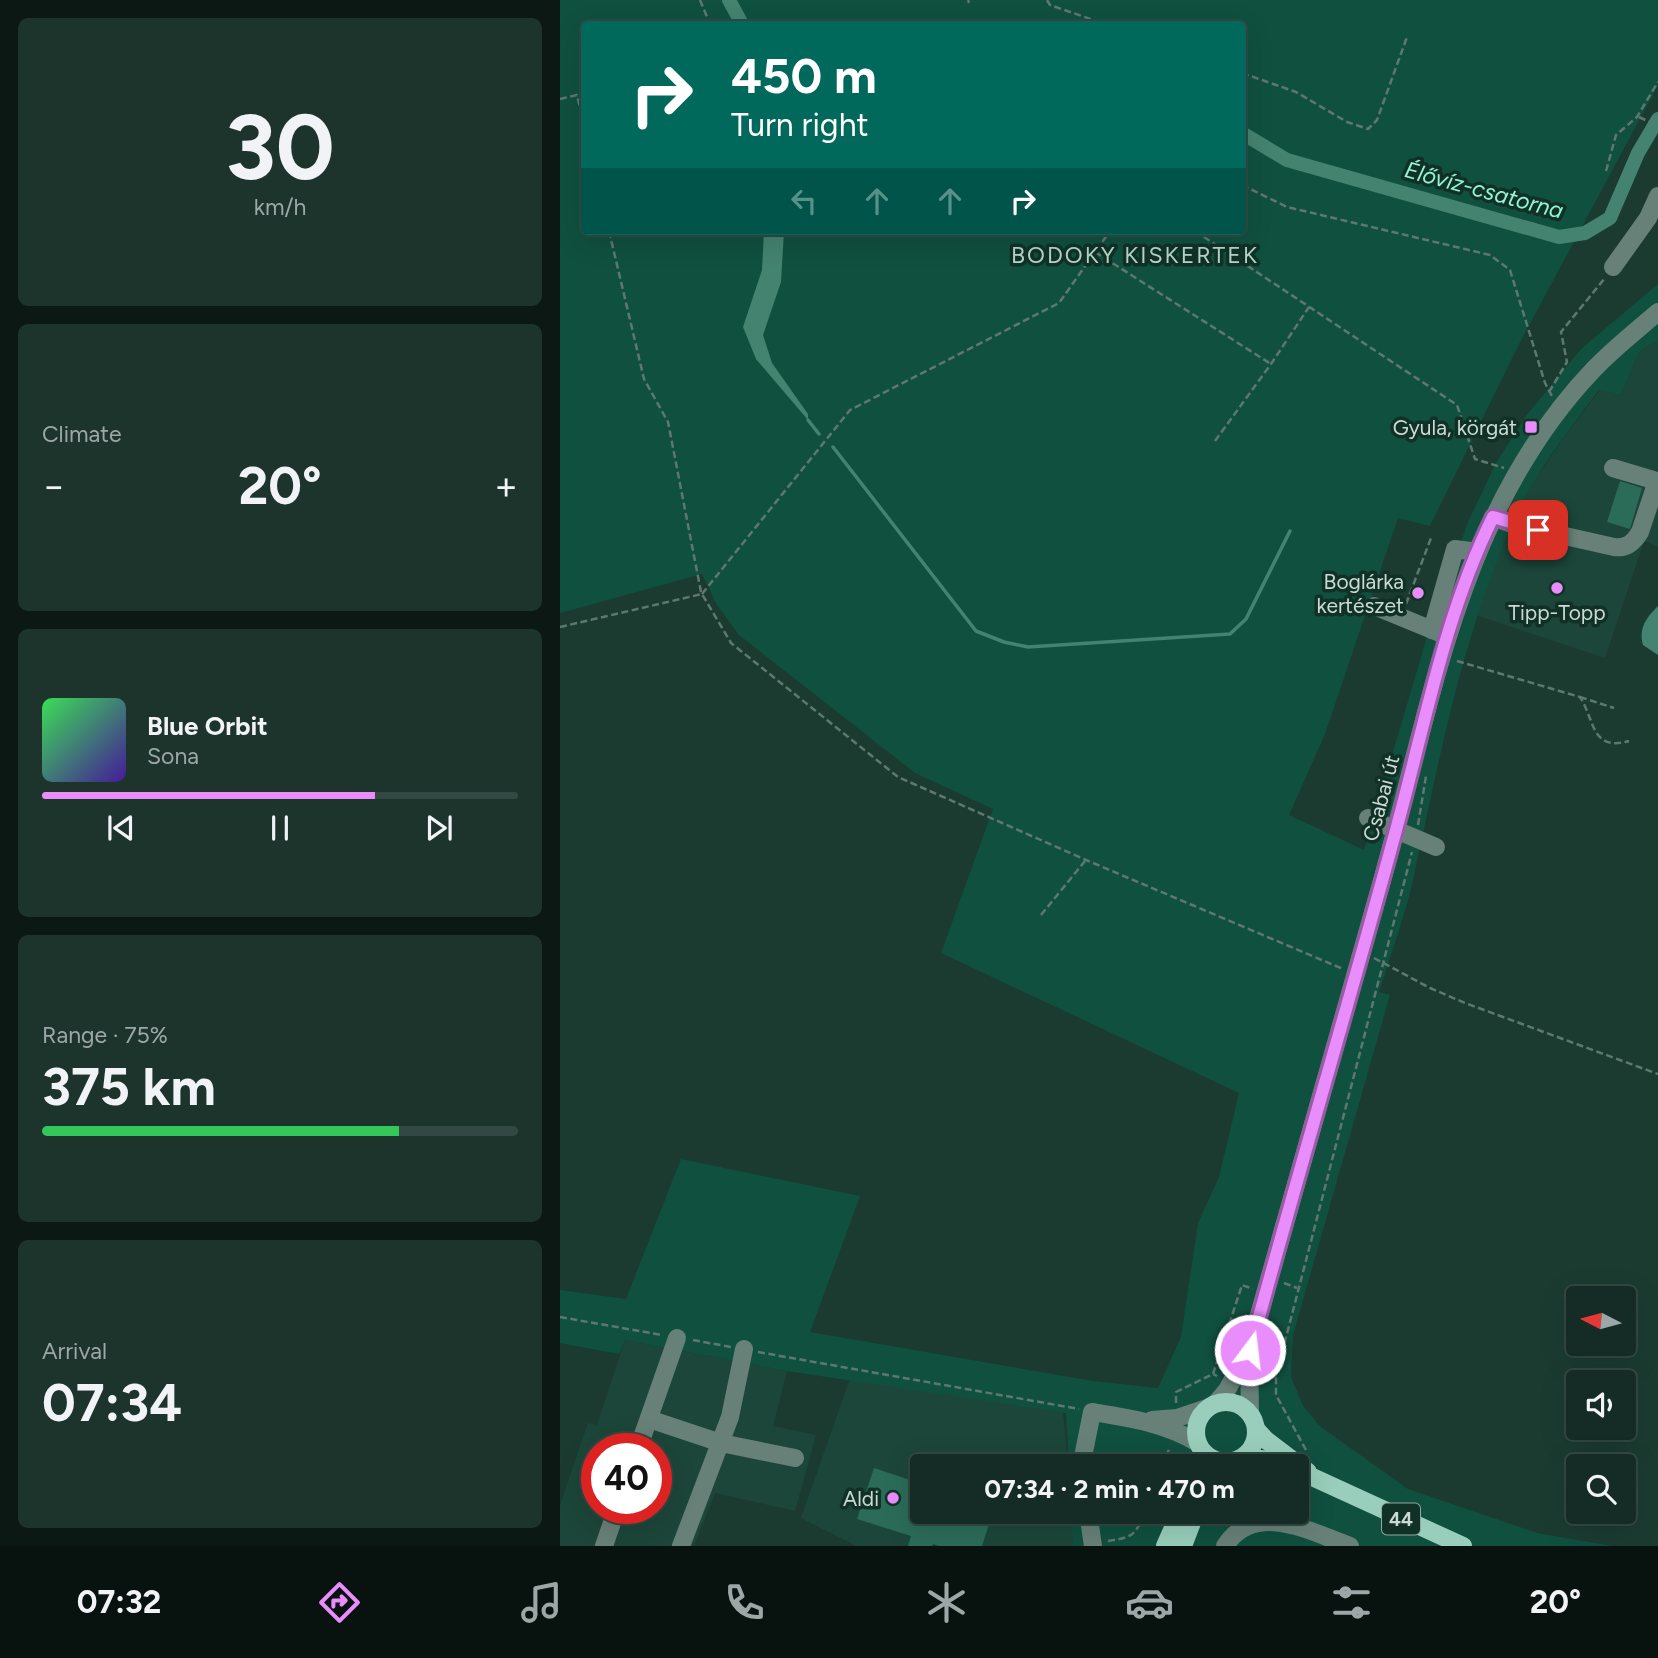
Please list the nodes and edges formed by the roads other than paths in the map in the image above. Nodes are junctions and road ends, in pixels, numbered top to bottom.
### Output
1 (1658, 196) edge
2 (1613, 267) road end
3 (1658, 312) edge
4 (1613, 468) dead end
5 (1493, 517) junction
6 (1374, 606) dead end
7 (1439, 633) junction
8 (1368, 818) dead end
9 (1396, 830) junction
10 (1436, 847) dead end
11 (677, 1338) road end
12 (744, 1349) road end
13 (1250, 1350) junction
14 (1212, 1406) junction
15 (649, 1419) junction
16 (1145, 1421) junction
17 (1253, 1421) junction
18 (644, 1433) edge
19 (721, 1444) junction
20 (1199, 1445) junction
21 (1084, 1454) edge
22 (1198, 1454) edge
23 (1208, 1454) edge
24 (1242, 1454) edge
25 (1280, 1454) edge
26 (794, 1458) dead end
27 (1309, 1479) edge
28 (612, 1524) edge
29 (1089, 1524) edge
30 (1183, 1524) edge
31 (1187, 1524) edge
32 (1092, 1545) edge
33 (604, 1546) edge
34 (681, 1546) edge
35 (1166, 1546) edge
36 (1183, 1546) edge
37 (1225, 1546) edge
38 (1350, 1546) edge
39 (1463, 1546) edge

1 - 2 street
3 - 5 street, Csabai út
4 - 5 street
5 - 7 street, Csabai út
6 - 7 street
7 - 9 street, Csabai út
8 - 9 street
9 - 10 street
9 - 13 street, Csabai út
11 - 15 street
12 - 19 street
13 - 14 street, Csabai út
13 - 17 street, Csabai út
14 - 16 street
14 - 17 main road, 44
14 - 20 main road
15 - 18 street
15 - 19 street
16 - 20 street
16 - 21 street
17 - 24 main road
17 - 25 main road, 44
19 - 26 street
19 - 34 street
20 - 22 main road
20 - 23 main road
27 - 39 main road, 44
28 - 33 street
29 - 32 street
30 - 35 main road
31 - 36 main road
37 - 38 street

